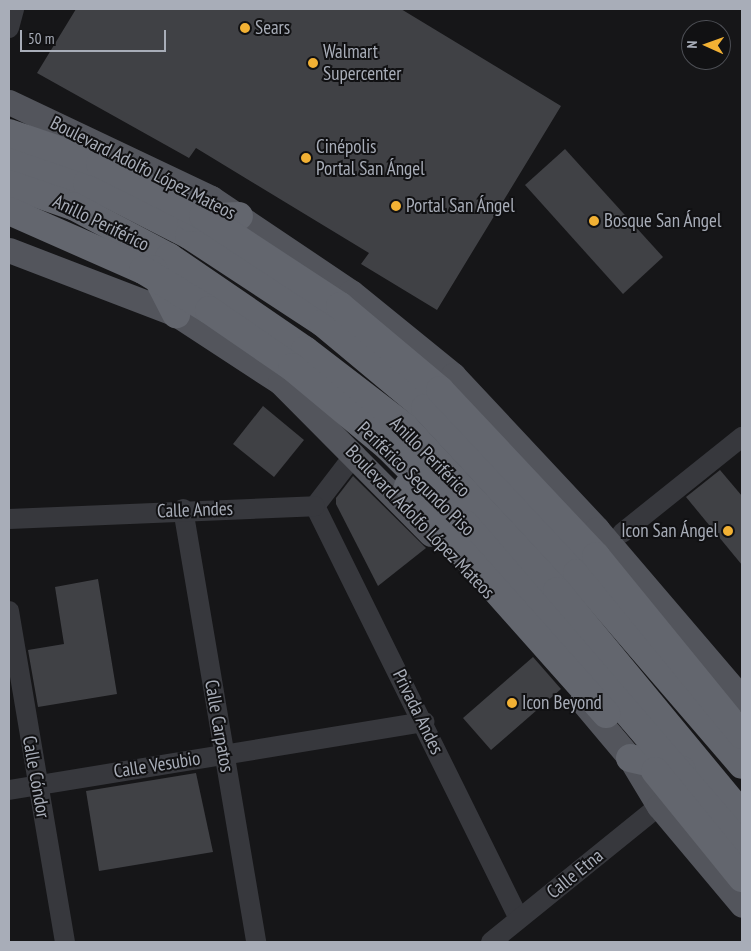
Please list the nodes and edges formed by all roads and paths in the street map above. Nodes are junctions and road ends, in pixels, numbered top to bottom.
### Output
1 (14, 9) edge
2 (9, 28) edge
3 (9, 102) edge
4 (9, 133) edge
5 (9, 157) edge
6 (9, 184) edge
7 (9, 211) edge
8 (239, 216) junction
9 (160, 220) junction
10 (139, 241) junction
11 (9, 250) edge
12 (176, 314) junction
13 (742, 437) edge
14 (388, 447) junction
15 (354, 454) junction
16 (316, 506) junction
17 (183, 509) junction
18 (9, 519) edge
19 (622, 533) dead end
20 (9, 610) edge
21 (742, 699) edge
22 (424, 722) junction
23 (742, 736) edge
24 (224, 754) junction
25 (630, 758) junction
26 (742, 765) edge
27 (710, 776) junction
28 (37, 786) junction
29 (9, 790) edge
30 (659, 806) junction
31 (742, 815) edge
32 (742, 846) edge
33 (742, 878) edge
34 (742, 905) edge
35 (519, 918) junction
36 (65, 942) edge
37 (256, 942) edge
38 (491, 942) edge

1 - 2 street
3 - 8 main road, Boulevard Adolfo López Mateos
4 - 23 highway, bridge
5 - 9 highway, Anillo Periférico
6 - 10 highway, Anillo Periférico
7 - 14 highway, Periférico Segundo Piso, bridge
8 - 9 highway
8 - 21 main road, Boulevard Adolfo López Mateos
9 - 26 highway, Anillo Periférico
10 - 12 highway
10 - 27 highway, Anillo Periférico
11 - 12 main road, Boulevard Adolfo López Mateos
12 - 15 main road, Boulevard Adolfo López Mateos
13 - 19 street
14 - 32 highway, Periférico Segundo Piso, bridge
14 - 33 highway, bridge
15 - 16 street
15 - 25 main road, Boulevard Adolfo López Mateos
16 - 17 street, Calle Andes
16 - 22 street, Privada Andes
17 - 18 street, Calle Andes
17 - 24 street, Calle Carpatos
20 - 28 street, Calle Cóndor
22 - 24 street, Calle Vesubio
22 - 35 street, Privada Andes
24 - 28 street, Calle Vesubio
24 - 37 street, Calle Carpatos
25 - 27 highway
25 - 30 main road, Boulevard Adolfo López Mateos
27 - 31 highway, Anillo Periférico
28 - 29 street, Calle Vesubio
28 - 36 street, Calle Cóndor
30 - 34 main road, Boulevard Adolfo López Mateos
30 - 35 street, Calle Etna
35 - 38 street, Calle Etna

